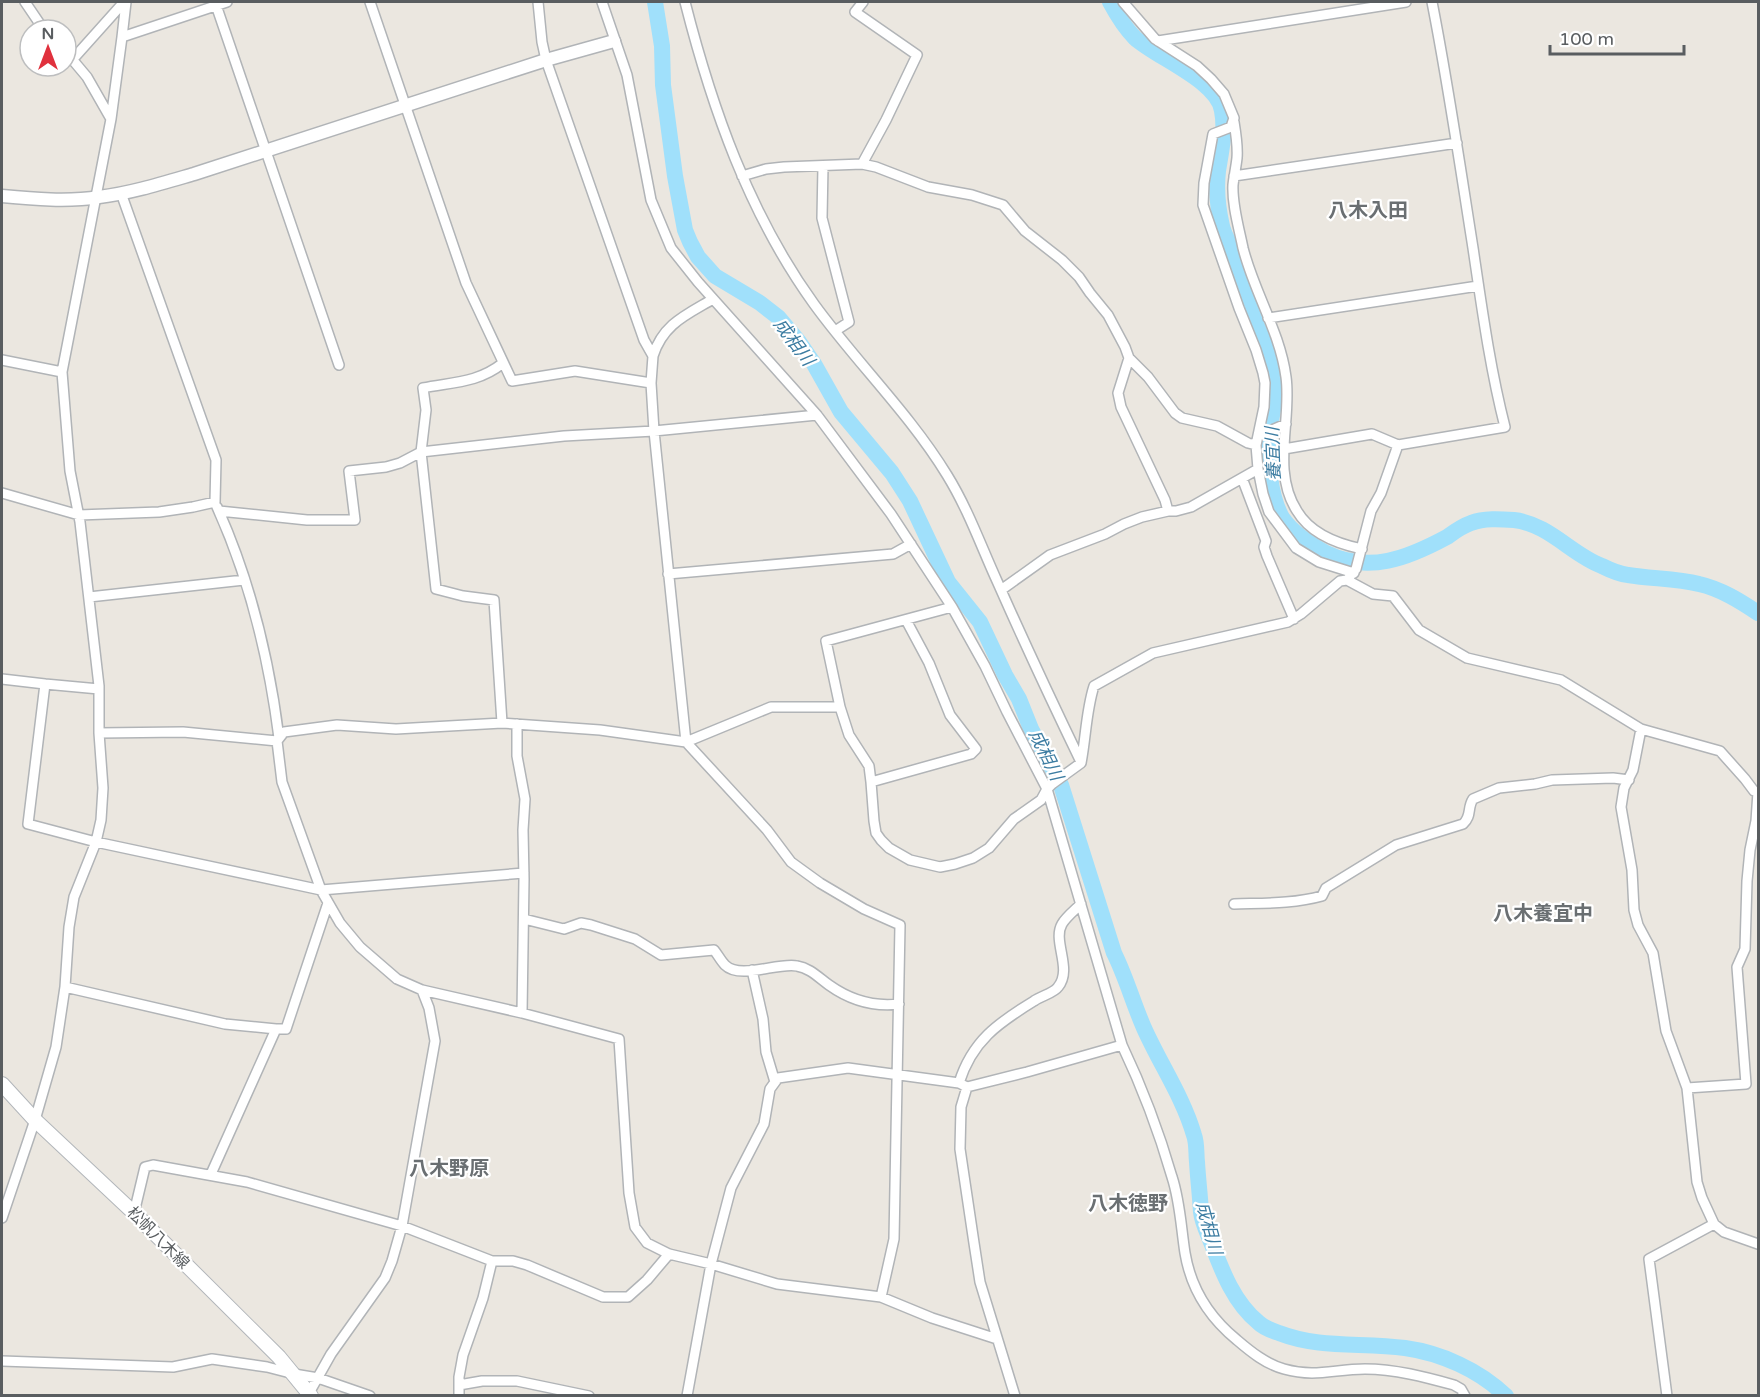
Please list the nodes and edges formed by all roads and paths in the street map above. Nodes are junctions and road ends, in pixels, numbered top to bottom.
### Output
1 (25, 2) edge
2 (125, 2) edge
3 (227, 2) edge
4 (370, 2) edge
5 (538, 2) edge
6 (602, 2) edge
7 (685, 2) edge
8 (863, 2) edge
9 (1123, 2) edge
10 (1406, 2) edge
11 (1432, 2) edge
12 (216, 5) junction
13 (36, 18) edge
14 (122, 37) junction
15 (614, 41) junction
16 (1158, 41) junction
17 (78, 48) edge
18 (546, 60) junction
19 (78, 66) edge
20 (405, 106) junction
21 (111, 119) junction
22 (1232, 123) junction
23 (1457, 143) junction
24 (265, 151) junction
25 (862, 165) junction
26 (823, 166) junction
27 (742, 176) junction
28 (1234, 176) junction
29 (121, 193) junction
30 (2, 196) edge
31 (97, 198) junction
32 (1478, 285) junction
33 (713, 299) junction
34 (1268, 318) junction
35 (835, 331) junction
36 (653, 356) junction
37 (1129, 358) junction
38 (2, 360) edge
39 (503, 363) junction
40 (339, 365) dead end
41 (62, 372) junction
42 (651, 383) junction
43 (817, 415) junction
44 (1286, 424) junction
45 (654, 431) junction
46 (1259, 438) junction
47 (1398, 445) junction
48 (1284, 449) junction
49 (421, 452) junction
50 (1258, 469) junction
51 (1242, 478) junction
52 (2, 493) edge
53 (217, 506) junction
54 (1168, 511) junction
55 (79, 515) junction
56 (911, 544) junction
57 (1362, 549) junction
58 (668, 574) junction
59 (1352, 574) junction
60 (244, 580) junction
61 (1001, 590) junction
62 (89, 597) junction
63 (952, 607) junction
64 (1293, 619) junction
65 (906, 620) junction
66 (2, 680) edge
67 (45, 684) junction
68 (99, 689) junction
69 (840, 707) junction
70 (502, 723) junction
71 (517, 724) junction
72 (1641, 729) junction
73 (99, 733) junction
74 (278, 740) junction
75 (686, 742) junction
76 (1077, 766) junction
77 (1629, 780) junction
78 (871, 782) junction
79 (1050, 786) junction
80 (1758, 792) edge
81 (96, 842) junction
82 (524, 873) junction
83 (321, 890) junction
84 (328, 903) junction
85 (1081, 904) junction
86 (1234, 904) dead end
87 (524, 919) junction
88 (752, 970) junction
89 (65, 987) junction
90 (422, 990) junction
91 (899, 1004) junction
92 (522, 1013) junction
93 (276, 1029) junction
94 (1122, 1045) junction
95 (898, 1075) junction
96 (775, 1082) junction
97 (2, 1084) edge
98 (963, 1085) junction
99 (1687, 1088) junction
100 (35, 1120) junction
101 (211, 1174) junction
102 (134, 1213) junction
103 (2, 1218) edge
104 (1714, 1224) junction
105 (402, 1226) junction
106 (1758, 1244) edge
107 (669, 1254) junction
108 (492, 1261) junction
109 (711, 1264) junction
110 (881, 1297) junction
111 (997, 1339) junction
112 (2, 1361) edge
113 (294, 1374) junction
114 (318, 1378) junction
115 (459, 1385) junction
116 (310, 1395) edge
117 (370, 1395) edge
118 (459, 1395) edge
119 (589, 1395) edge
120 (687, 1395) edge
121 (1015, 1395) edge
122 (1465, 1395) edge
123 (1667, 1395) edge

1 - 13 street
2 - 14 street
2 - 17 street
3 - 12 street
4 - 20 street
5 - 18 street
6 - 15 street
7 - 27 street
8 - 25 street
9 - 16 street
10 - 16 street
11 - 23 street
12 - 14 street
12 - 24 street
14 - 21 street
15 - 18 street
15 - 33 street
16 - 22 street
18 - 20 street
18 - 36 street
19 - 21 street
20 - 24 street
20 - 39 street
21 - 31 street
22 - 28 street
22 - 46 street
23 - 28 street
23 - 32 street
24 - 29 street
24 - 40 street
25 - 26 street
25 - 37 street
26 - 27 street
26 - 35 street
27 - 35 street
28 - 34 street
29 - 31 street
29 - 53 street
30 - 31 street
31 - 41 street
32 - 34 street
32 - 47 street
33 - 36 street
33 - 43 street
34 - 44 street
35 - 61 street
36 - 42 street
37 - 46 street
37 - 54 street
38 - 41 street
39 - 42 street
39 - 49 street
41 - 55 street
42 - 45 street
43 - 45 street
43 - 56 street
44 - 46 street
44 - 48 street
45 - 49 street
45 - 58 street
46 - 50 street
47 - 48 street
47 - 57 street
48 - 57 street
49 - 53 street
49 - 70 street
50 - 51 street
50 - 59 street
51 - 54 street
51 - 64 street
52 - 55 street
53 - 55 street
53 - 60 street
54 - 61 street
55 - 62 street
56 - 58 street
56 - 63 street
57 - 59 street
58 - 75 street
59 - 64 street
59 - 72 street
60 - 62 street
60 - 74 street
61 - 76 street
62 - 68 street
63 - 65 street
63 - 79 street
64 - 76 street
65 - 69 street
65 - 78 street
66 - 67 street
67 - 68 street
67 - 81 street
68 - 73 street
69 - 75 street
69 - 78 street
70 - 71 street
70 - 74 street
71 - 75 street
71 - 82 street
72 - 77 street
72 - 80 street
73 - 74 street
73 - 81 street
74 - 83 street
75 - 91 street
76 - 79 street
77 - 86 street
77 - 99 street
78 - 79 street
79 - 85 street
80 - 99 street
81 - 83 street
81 - 89 street
82 - 83 street
82 - 87 street
83 - 84 street
84 - 90 street
84 - 93 street
85 - 94 street
85 - 98 street
87 - 88 street
87 - 92 street
88 - 91 street
88 - 96 street
89 - 93 street
89 - 100 street
90 - 92 street
90 - 105 street
91 - 95 street
92 - 107 street
93 - 101 street
94 - 98 street
94 - 122 street
95 - 96 street
95 - 98 street
95 - 110 street
96 - 109 street
97 - 100 main road, 松帆八木線
98 - 111 street
99 - 104 street
100 - 102 main road, 松帆八木線
100 - 103 street
101 - 102 street
101 - 105 street
102 - 113 main road, 松帆八木線
104 - 106 street
104 - 123 street
105 - 108 street
105 - 114 street
107 - 108 street
107 - 109 street
108 - 115 street
109 - 110 street
109 - 120 street
110 - 111 street
111 - 121 street
112 - 113 street
113 - 114 street
113 - 116 main road, 松帆八木線
114 - 116 street
114 - 117 street
115 - 118 street
115 - 119 street

